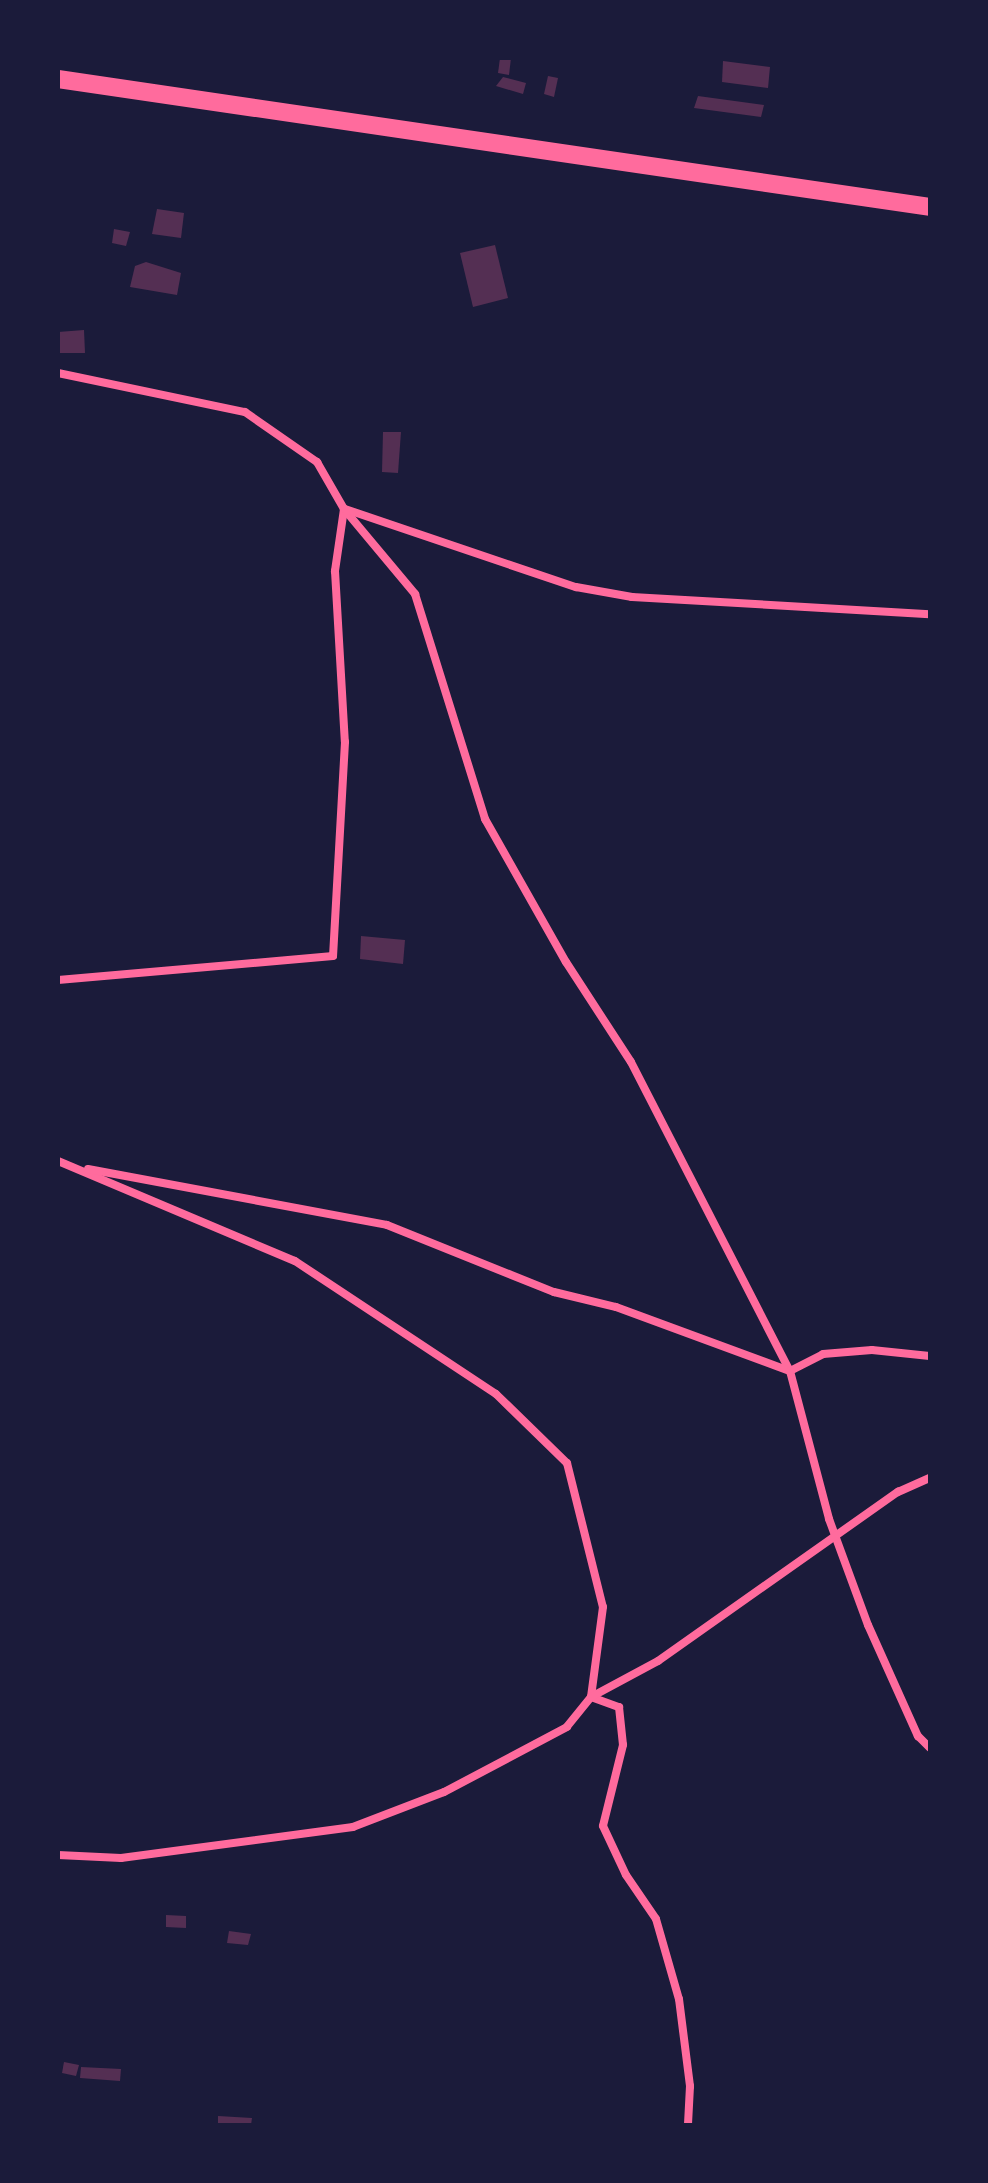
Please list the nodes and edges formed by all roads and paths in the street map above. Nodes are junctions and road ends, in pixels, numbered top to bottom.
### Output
1 (58, 79) edge
2 (929, 211) edge
3 (58, 373) edge
4 (344, 509) junction
5 (930, 614) edge
6 (58, 980) edge
7 (58, 1161) edge
8 (67, 1165) junction
9 (930, 1356) edge
10 (790, 1371) junction
11 (930, 1478) edge
12 (837, 1540) junction
13 (591, 1697) junction
14 (930, 1748) edge
15 (58, 1855) edge
16 (688, 2125) edge

1 - 2 main road
3 - 4 street
4 - 5 street
4 - 6 street
4 - 10 street
7 - 8 street
8 - 10 street
8 - 13 street
9 - 10 street
10 - 12 street
11 - 12 street
12 - 13 street
12 - 14 street
13 - 15 street
13 - 16 street

